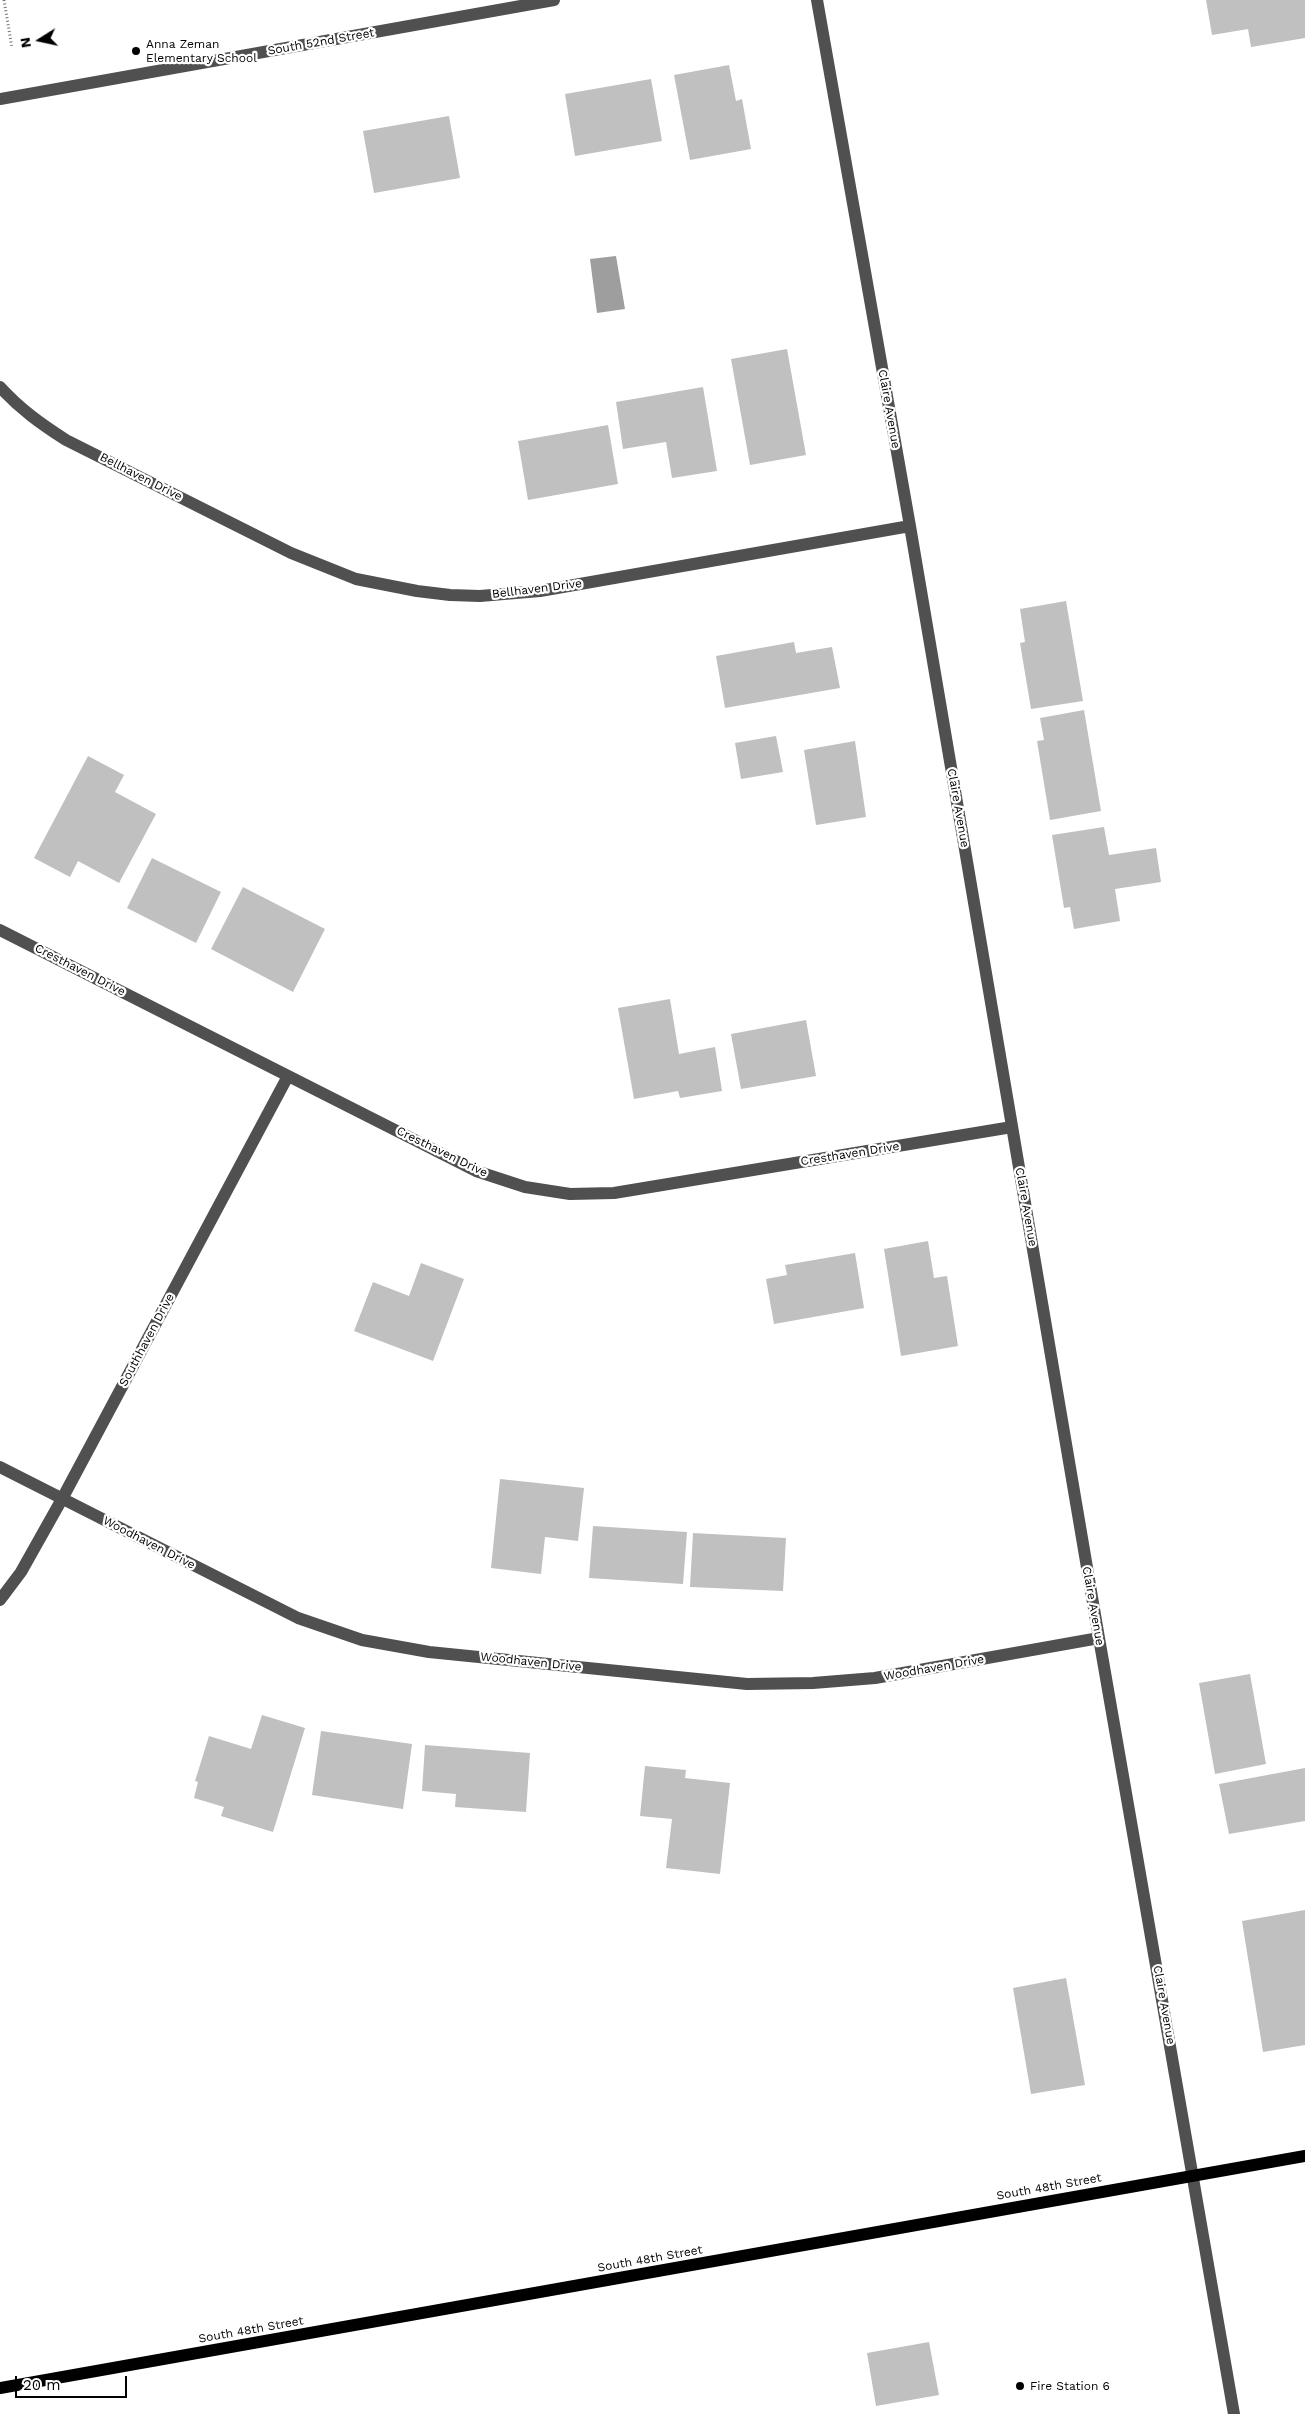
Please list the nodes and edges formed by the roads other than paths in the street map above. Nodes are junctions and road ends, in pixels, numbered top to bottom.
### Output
1 (554, 0) edge
2 (817, 0) edge
3 (0, 100) edge
4 (0, 387) edge
5 (910, 526) junction
6 (0, 930) edge
7 (288, 1076) junction
8 (1012, 1127) junction
9 (0, 1467) edge
10 (62, 1499) junction
11 (0, 1600) edge
12 (1099, 1638) junction
13 (1305, 2156) edge
14 (1194, 2175) junction
15 (0, 2388) edge
16 (1234, 2414) edge

1 - 3 street, South 52nd Street
2 - 5 street, Claire Avenue
4 - 5 street, Bellhaven Drive
5 - 8 street, Claire Avenue
6 - 7 street, Cresthaven Drive
7 - 8 street, Cresthaven Drive
7 - 10 street, Southhaven Drive
8 - 12 street, Claire Avenue
9 - 10 street, Woodhaven Drive
10 - 11 street, Southhaven Drive
10 - 12 street, Woodhaven Drive
12 - 14 street, Claire Avenue
13 - 14 main road, South 48th Street
14 - 15 main road, South 48th Street
14 - 16 street, Claire Avenue

